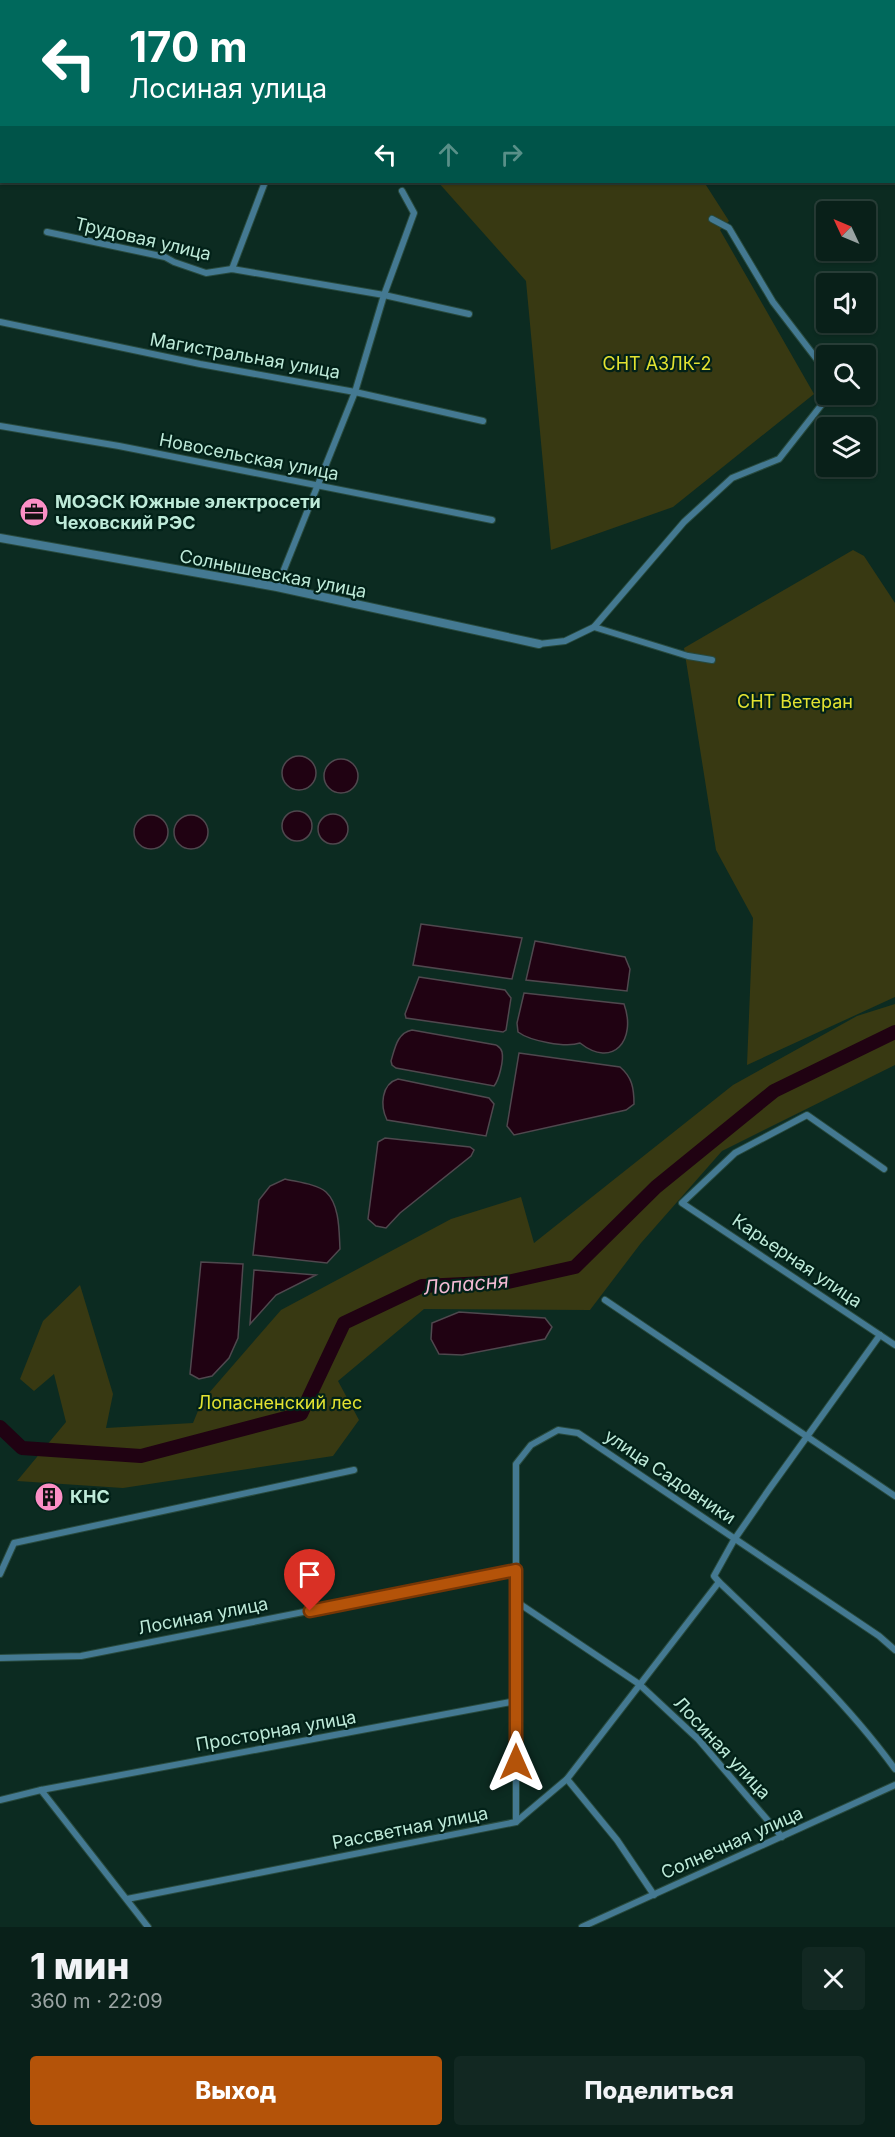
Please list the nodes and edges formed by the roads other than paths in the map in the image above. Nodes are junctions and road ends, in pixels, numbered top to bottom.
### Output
1 (265, 183) edge
2 (402, 191) dead end
3 (712, 219) dead end
4 (47, 232) dead end
5 (232, 269) junction
6 (384, 295) junction
7 (469, 314) dead end
8 (0, 322) edge
9 (816, 358) edge
10 (355, 392) junction
11 (821, 405) edge
12 (483, 421) dead end
13 (0, 426) edge
14 (316, 486) junction
15 (492, 520) dead end
16 (0, 538) edge
17 (277, 587) junction
18 (594, 627) junction
19 (539, 644) joint
20 (712, 660) dead end
21 (884, 1169) dead end
22 (605, 1299) dead end
23 (880, 1335) junction
24 (895, 1345) edge
25 (808, 1437) junction
26 (354, 1470) dead end
27 (895, 1496) edge
28 (734, 1540) junction
29 (516, 1570) junction
30 (0, 1574) edge
31 (719, 1582) junction
32 (517, 1602) junction
33 (895, 1650) edge
34 (0, 1658) edge
35 (639, 1684) junction
36 (516, 1701) junction
37 (895, 1769) edge
38 (567, 1779) junction
39 (895, 1785) edge
40 (40, 1790) junction
41 (0, 1800) edge
42 (516, 1822) junction
43 (783, 1837) junction
44 (654, 1895) junction
45 (127, 1899) junction
46 (148, 1927) edge
47 (582, 1927) edge

1 - 5 street, Трудовая улица
2 - 6 street
3 - 9 street
4 - 5 street, Трудовая улица
5 - 6 street, Трудовая улица
6 - 7 street, Трудовая улица
6 - 10 street
8 - 10 street, Магистральная улица
10 - 12 street, Магистральная улица
10 - 14 street
11 - 18 street
13 - 14 street, Новосельская улица
14 - 15 street, Новосельская улица
14 - 17 street
16 - 17 street, Солнышевская улица
17 - 19 street, Солнышевская улица
18 - 19 street
18 - 20 street
21 - 23 street, Карьерная улица
22 - 25 street
23 - 24 street, Карьерная улица
23 - 25 street
25 - 27 street
25 - 28 street
26 - 30 street
28 - 29 street, улица Садовники
28 - 31 street, Рассветная улица
28 - 33 street, улица Садовники
29 - 32 street, улица Садовники
29 - 34 street, Лосиная улица
31 - 35 street, Рассветная улица
31 - 37 street
32 - 35 street, Лосиная улица
32 - 36 street, улица Садовники
35 - 38 street, Рассветная улица
35 - 43 street, Лосиная улица
36 - 40 street, Просторная улица
36 - 42 street, улица Садовники
38 - 42 street, Рассветная улица
38 - 44 street
39 - 43 street, Солнечная улица
40 - 41 street, Просторная улица
40 - 45 street
42 - 45 street, Рассветная улица
43 - 44 street, Солнечная улица
44 - 47 street, Солнечная улица
45 - 46 street

